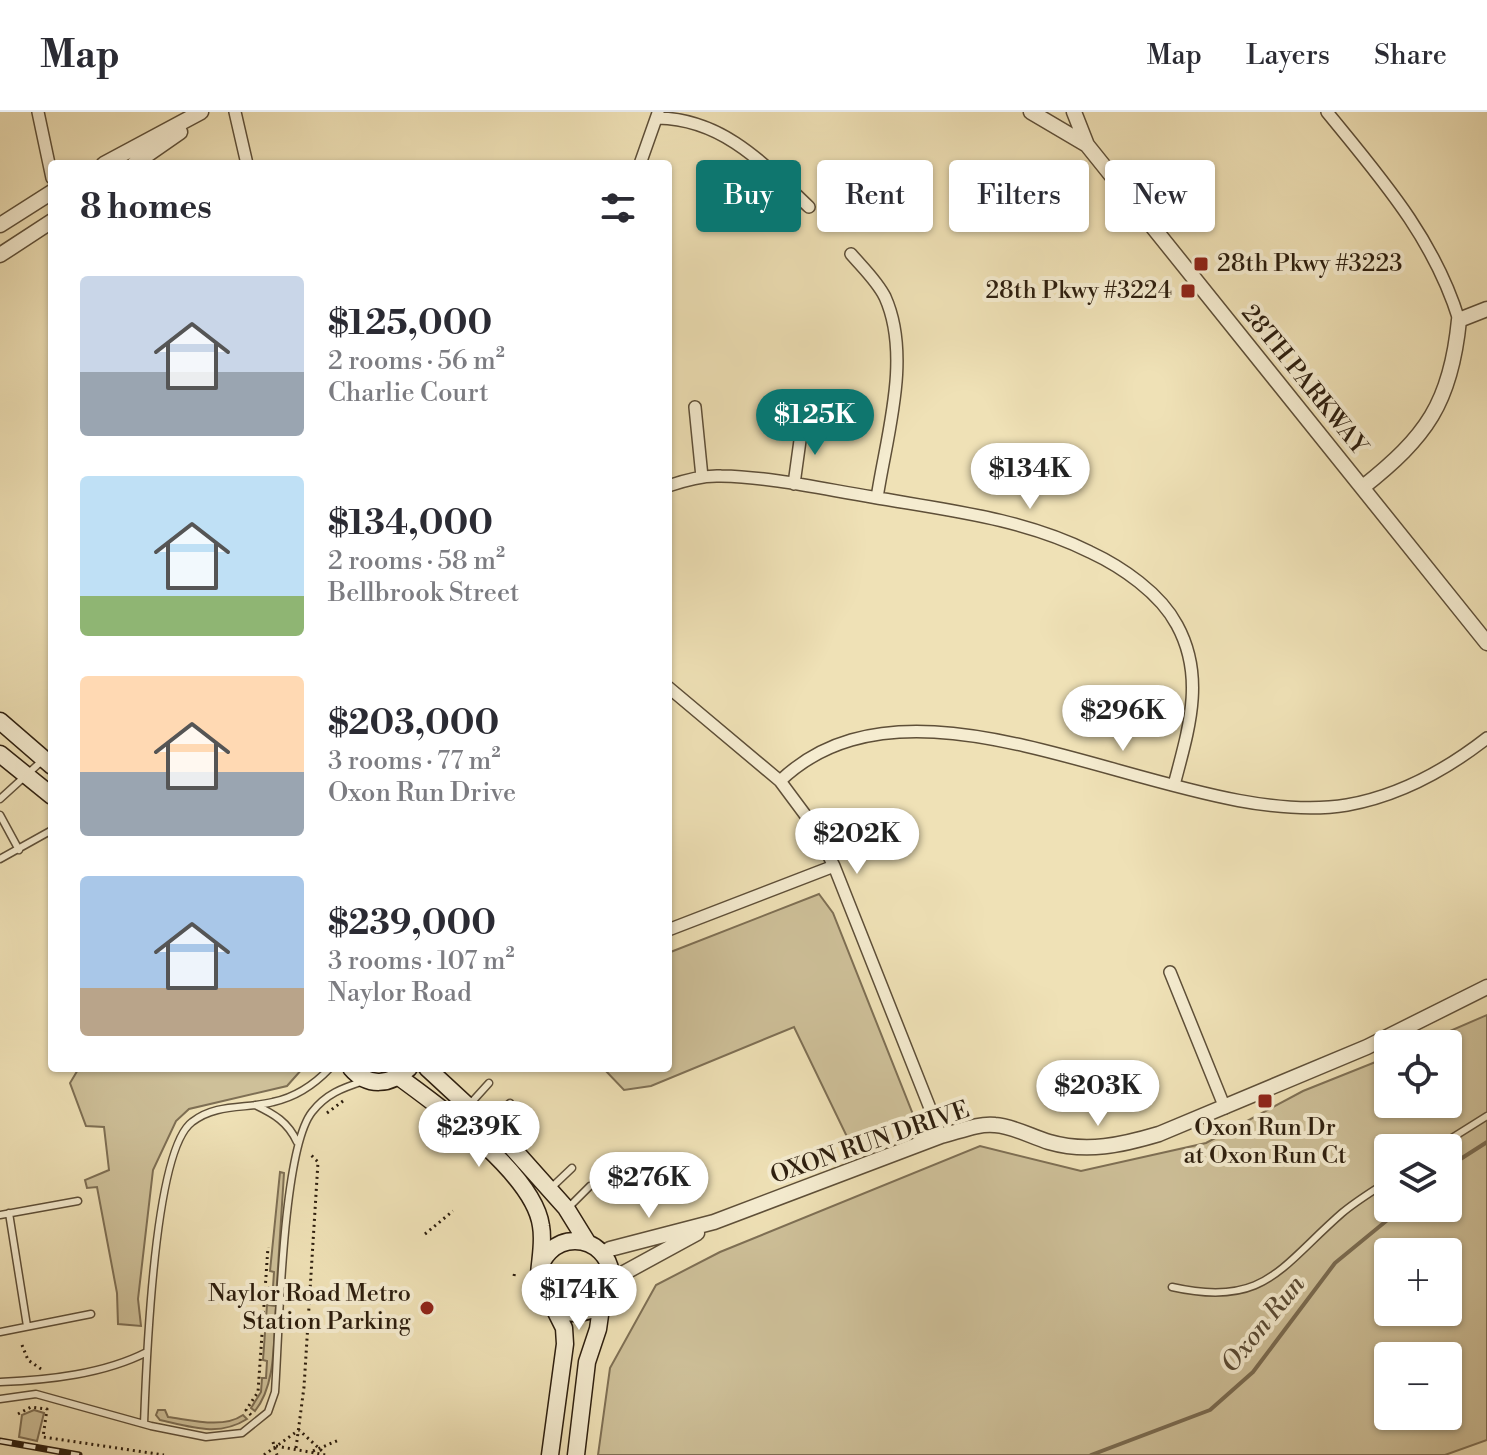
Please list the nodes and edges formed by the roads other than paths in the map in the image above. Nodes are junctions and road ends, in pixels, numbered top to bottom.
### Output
1 (38, 112) edge
2 (201, 112) edge
3 (208, 112) edge
4 (235, 112) edge
5 (1031, 112) edge
6 (1074, 112) edge
7 (1327, 112) edge
8 (658, 115) edge
9 (1087, 145) junction
10 (48, 160) edge
11 (111, 160) edge
12 (140, 160) edge
13 (246, 160) edge
14 (641, 160) edge
15 (48, 195) edge
16 (809, 207) dead end
17 (48, 224) edge
18 (0, 225) edge
19 (851, 254) dead end
20 (0, 255) edge
21 (1487, 309) edge
22 (1459, 320) junction
23 (695, 407) dead end
24 (802, 426) dead end
25 (702, 477) junction
26 (794, 484) junction
27 (672, 485) edge
28 (1363, 487) junction
29 (877, 498) junction
30 (1487, 643) edge
31 (672, 690) edge
32 (0, 721) edge
33 (1487, 738) edge
34 (0, 754) edge
35 (48, 762) edge
36 (26, 775) junction
37 (780, 781) junction
38 (1174, 785) junction
39 (48, 793) edge
40 (0, 799) edge
41 (0, 815) edge
42 (48, 832) edge
43 (19, 850) junction
44 (0, 859) edge
45 (834, 866) junction
46 (672, 928) edge
47 (1170, 972) dead end
48 (1487, 987) edge
49 (325, 1072) edge
50 (356, 1072) edge
51 (404, 1072) edge
52 (431, 1072) edge
53 (367, 1080) junction
54 (489, 1083) dead end
55 (510, 1103) dead end
56 (255, 1105) junction
57 (466, 1108) junction
58 (1225, 1108) junction
59 (1487, 1116) edge
60 (486, 1123) junction
61 (1458, 1134) edge
62 (941, 1136) junction
63 (297, 1142) junction
64 (572, 1168) dead end
65 (590, 1186) dead end
66 (549, 1190) junction
67 (1374, 1191) edge
68 (78, 1201) dead end
69 (566, 1208) junction
70 (9, 1213) junction
71 (0, 1215) edge
72 (714, 1222) junction
73 (587, 1242) junction
74 (603, 1254) junction
75 (539, 1275) junction
76 (611, 1280) junction
77 (1172, 1287) dead end
78 (602, 1301) junction
79 (552, 1304) junction
80 (91, 1314) dead end
81 (27, 1326) junction
82 (0, 1332) edge
83 (147, 1352) junction
84 (0, 1382) edge
85 (0, 1399) edge
86 (144, 1424) junction
87 (550, 1455) edge
88 (576, 1455) edge

1 - 10 street
2 - 11 street
3 - 12 street
4 - 13 street
5 - 9 street, 28TH PARKWAY
6 - 9 street, 28TH PARKWAY
7 - 22 street
8 - 14 street
8 - 16 street
9 - 28 street, 28TH PARKWAY
15 - 18 street
17 - 20 street
19 - 29 street
21 - 22 street
22 - 28 street
23 - 25 street
24 - 26 street
25 - 26 street
25 - 27 street
26 - 29 street
28 - 30 street, 28TH PARKWAY
29 - 38 street
31 - 37 street
32 - 35 main road
33 - 38 street
34 - 36 main road
35 - 36 lane
36 - 39 main road
36 - 40 lane
37 - 38 street
37 - 45 street
41 - 43 lane
42 - 43 lane
43 - 44 lane
45 - 46 street
45 - 62 street
47 - 58 street
48 - 58 street, OXON RUN DRIVE
49 - 56 lane
50 - 53 main road
51 - 53 main road
51 - 75 main road
52 - 57 main road
53 - 63 lane
54 - 57 lane
55 - 60 lane
56 - 63 lane
56 - 83 lane
57 - 60 main road
58 - 62 street, OXON RUN DRIVE
59 - 61 lane
60 - 66 main road
62 - 72 street, OXON RUN DRIVE
63 - 86 lane
64 - 66 lane
65 - 69 lane
66 - 69 main road
67 - 77 lane
68 - 70 lane
69 - 73 main road
70 - 71 lane
70 - 81 lane
72 - 74 street, OXON RUN DRIVE
72 - 76 street, OXON RUN DRIVE
73 - 74 main road
73 - 75 main road
74 - 76 main road
75 - 79 main road
76 - 78 main road
78 - 79 main road
78 - 88 main road
79 - 87 main road
80 - 81 lane
81 - 82 lane
83 - 84 lane
83 - 86 lane
85 - 86 lane

